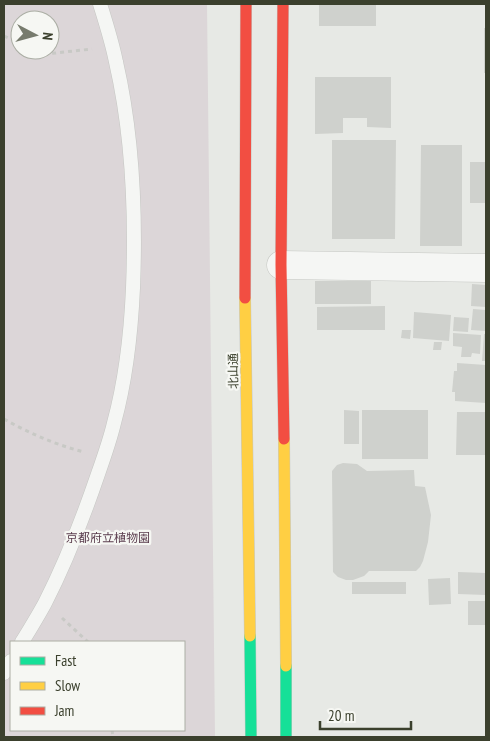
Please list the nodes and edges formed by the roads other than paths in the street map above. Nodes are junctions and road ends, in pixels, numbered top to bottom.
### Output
1 (100, 4) edge
2 (249, 10) edge
3 (280, 10) edge
4 (277, 265) junction
5 (486, 268) edge
6 (23, 641) edge
7 (252, 737) edge
8 (286, 737) edge

1 - 6 lane
2 - 7 street, 北山通
3 - 4 street
4 - 5 street
4 - 8 street

